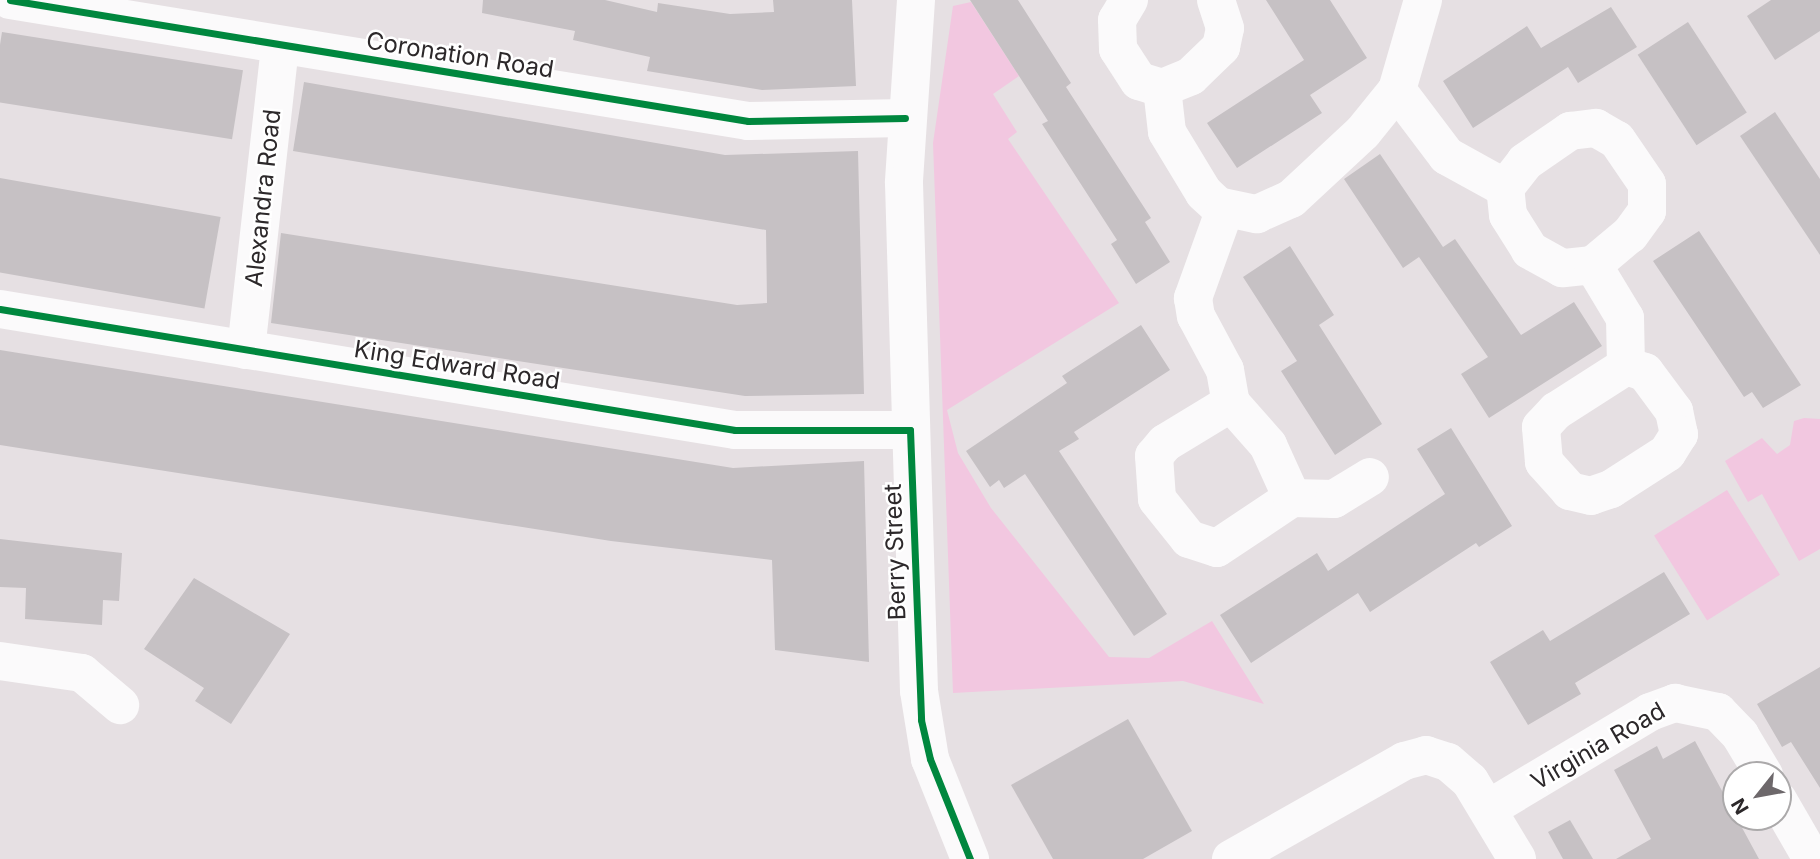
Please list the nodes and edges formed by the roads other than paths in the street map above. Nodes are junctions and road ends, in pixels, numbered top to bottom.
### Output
1 (10, 0) edge
2 (916, 0) edge
3 (1129, 0) edge
4 (1216, 0) edge
5 (1423, 0) edge
6 (280, 46) junction
7 (1162, 88) junction
8 (1397, 90) junction
9 (905, 118) junction
10 (1505, 188) junction
11 (1225, 209) junction
12 (1593, 265) junction
13 (0, 309) edge
14 (246, 350) junction
15 (1626, 366) dead end
16 (1231, 402) junction
17 (910, 430) junction
18 (1370, 477) dead end
19 (1292, 498) junction
20 (0, 661) edge
21 (120, 705) dead end
22 (1756, 761) edge
23 (1488, 810) junction
24 (1792, 820) edge
25 (1813, 850) edge
26 (970, 859) edge
27 (1231, 859) edge
28 (1517, 859) edge

1 - 6 street, Coronation Road
2 - 9 street, Berry Street
3 - 7 street
4 - 7 street
5 - 8 street
6 - 9 street, Coronation Road
6 - 14 street, Alexandra Road
7 - 11 street
8 - 10 street
8 - 11 street
9 - 17 street, Berry Street
10 - 12 street
10 - 12 street
11 - 16 street
12 - 15 street
13 - 14 street, King Edward Road
14 - 17 street, King Edward Road
16 - 19 street
16 - 19 street
17 - 26 street, Berry Street
18 - 19 street
20 - 21 street
22 - 23 street, Virginia Road
23 - 27 street
23 - 28 street
24 - 25 street

